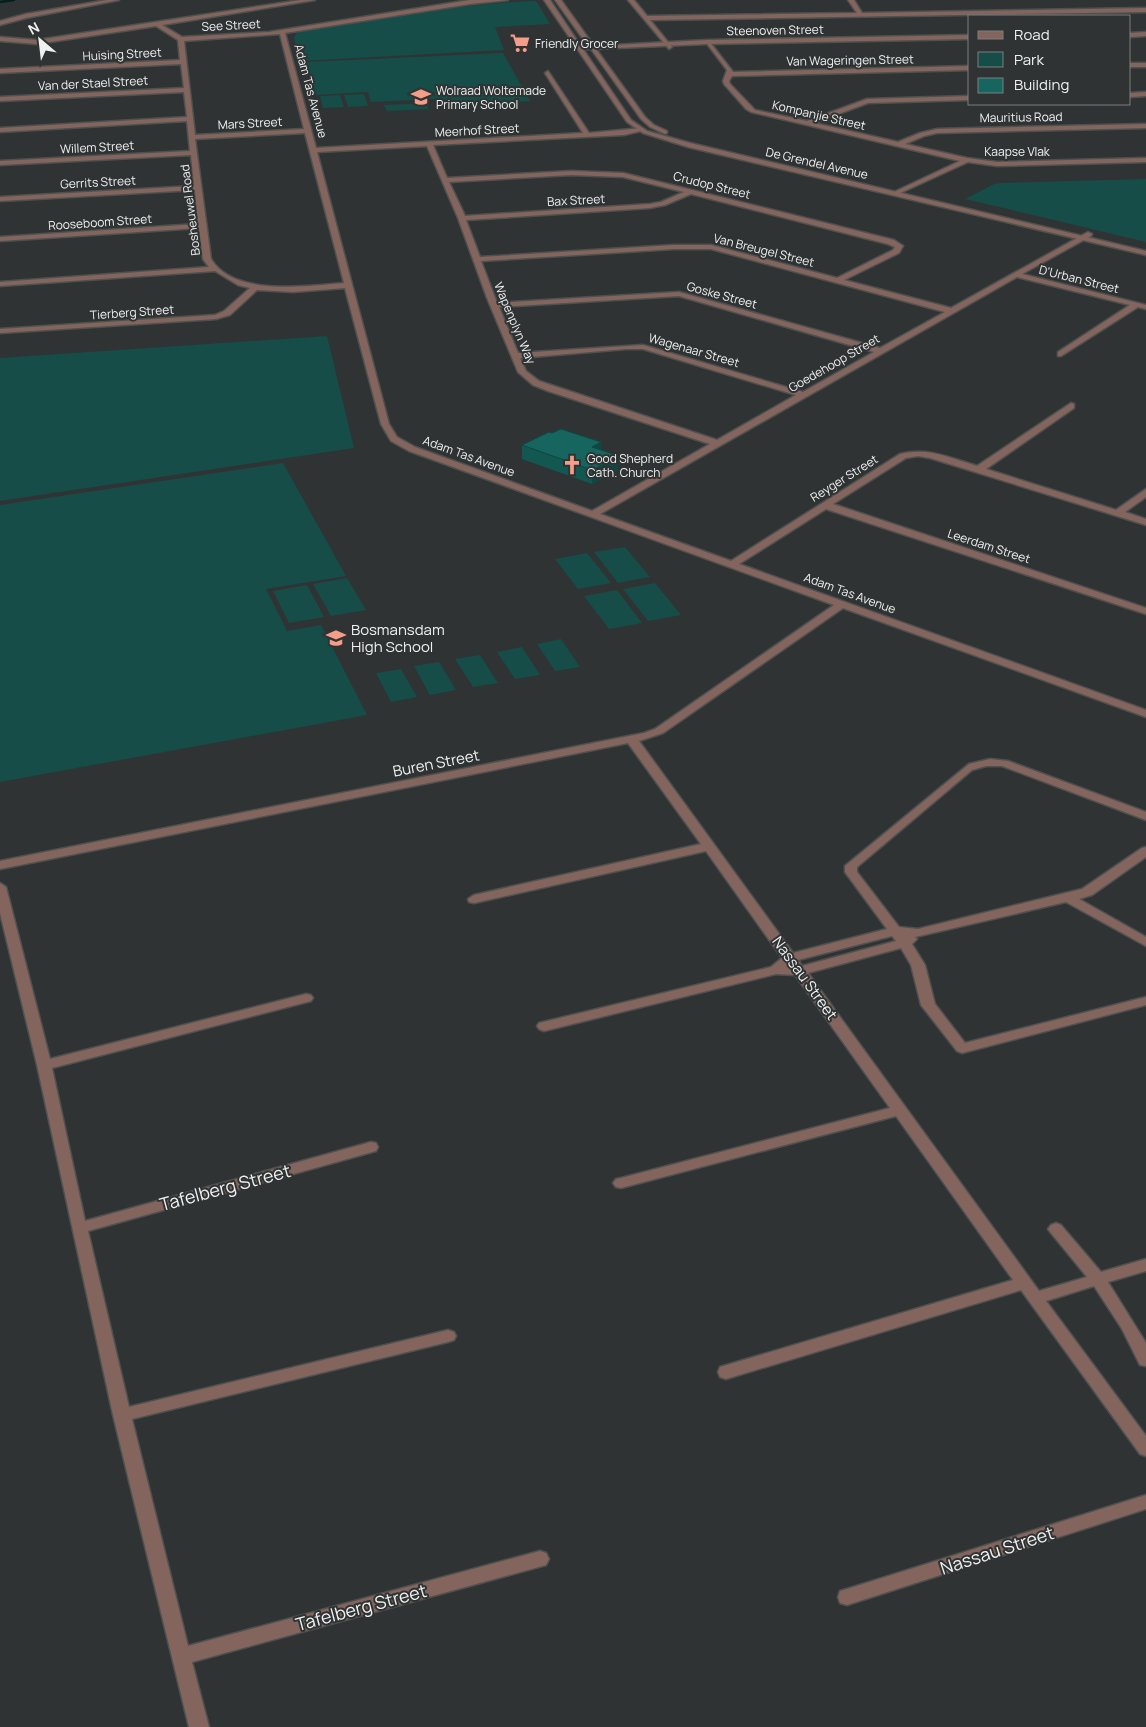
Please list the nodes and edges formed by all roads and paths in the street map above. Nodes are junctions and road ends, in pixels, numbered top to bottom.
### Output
1 (116, 0) edge
2 (312, 0) edge
3 (505, 0) edge
4 (547, 0) edge
5 (558, 0) edge
6 (631, 0) edge
7 (851, 0) edge
8 (476, 1) edge
9 (1146, 10) edge
10 (860, 14) junction
11 (988, 14) edge
12 (646, 18) junction
13 (0, 23) edge
14 (157, 24) junction
15 (282, 32) junction
16 (1131, 36) edge
17 (1146, 36) edge
18 (0, 39) edge
19 (182, 39) junction
20 (968, 39) edge
21 (708, 44) junction
22 (668, 45) junction
23 (593, 49) junction
24 (581, 50) junction
25 (185, 62) junction
26 (1131, 65) edge
27 (1146, 65) edge
28 (968, 68) edge
29 (0, 71) edge
30 (548, 73) dead end
31 (730, 74) junction
32 (188, 90) junction
33 (1131, 94) edge
34 (1146, 94) edge
35 (968, 98) edge
36 (0, 99) edge
37 (191, 120) junction
38 (649, 123) junction
39 (806, 124) junction
40 (1146, 126) edge
41 (0, 130) edge
42 (642, 130) junction
43 (309, 131) junction
44 (669, 134) junction
45 (587, 135) junction
46 (193, 137) junction
47 (429, 144) junction
48 (899, 144) junction
49 (314, 150) junction
50 (195, 152) junction
51 (967, 160) junction
52 (1146, 160) edge
53 (0, 163) edge
54 (444, 180) junction
55 (198, 188) junction
56 (900, 191) junction
57 (690, 192) junction
58 (0, 199) edge
59 (462, 218) junction
60 (202, 226) junction
61 (1085, 236) junction
62 (0, 240) edge
63 (1146, 247) edge
64 (1146, 252) edge
65 (478, 258) junction
66 (216, 269) junction
67 (1016, 275) junction
68 (839, 280) junction
69 (0, 284) edge
70 (348, 285) junction
71 (254, 288) junction
72 (495, 305) junction
73 (1136, 305) junction
74 (1146, 307) edge
75 (951, 311) junction
76 (0, 332) edge
77 (880, 351) junction
78 (1061, 354) dead end
79 (516, 356) junction
80 (804, 395) junction
81 (1071, 406) dead end
82 (718, 444) junction
83 (978, 470) junction
84 (1146, 492) edge
85 (825, 505) junction
86 (1118, 513) junction
87 (593, 514) junction
88 (1146, 522) edge
89 (732, 564) junction
90 (842, 604) junction
91 (1146, 611) edge
92 (1146, 714) edge
93 (632, 740) junction
94 (1146, 816) edge
95 (710, 846) junction
96 (1146, 851) edge
97 (0, 865) edge
98 (0, 887) edge
99 (1068, 898) junction
100 (474, 899) dead end
101 (896, 931) junction
102 (918, 933) junction
103 (1146, 942) edge
104 (904, 943) junction
105 (790, 958) junction
106 (776, 970) junction
107 (800, 971) junction
108 (306, 998) dead end
109 (1146, 1001) edge
110 (544, 1026) dead end
111 (44, 1065) junction
112 (901, 1110) junction
113 (371, 1147) dead end
114 (621, 1183) dead end
115 (78, 1228) junction
116 (1056, 1229) dead end
117 (1146, 1265) edge
118 (1096, 1280) junction
119 (1024, 1283) junction
120 (1035, 1298) junction
121 (448, 1336) dead end
122 (1146, 1360) edge
123 (726, 1372) dead end
124 (122, 1415) junction
125 (1146, 1450) edge
126 (1146, 1502) edge
127 (540, 1559) dead end
128 (847, 1598) dead end
129 (182, 1656) junction
130 (199, 1727) edge

1 - 13 street
2 - 14 street
3 - 8 street, Adam Tas Avenue
4 - 24 street, De Grendel Avenue
5 - 23 street, De Grendel Avenue
6 - 12 street
7 - 10 street
8 - 15 street, Adam Tas Avenue
9 - 11 street
10 - 11 street
10 - 12 street
12 - 22 street
14 - 18 street
14 - 19 street
15 - 19 street, See Street
15 - 43 street, Adam Tas Avenue
16 - 17 street
19 - 25 street, Bosheuwel Road
20 - 21 street, Steenoven Street
21 - 22 street, Steenoven Street
21 - 31 street, Kompanjie Street
22 - 23 street, Steenoven Street
23 - 24 street, Steenoven Street
23 - 38 street, De Grendel Avenue
24 - 42 street, De Grendel Avenue
25 - 29 street, Huising Street
25 - 32 street, Bosheuwel Road
26 - 27 street
28 - 31 street, Van Wageringen Street
30 - 45 street
31 - 39 street, Kompanjie Street
32 - 36 street, Van der Stael Street
32 - 37 street, Bosheuwel Road
33 - 34 street
35 - 39 street
37 - 41 street
37 - 46 street, Bosheuwel Road
38 - 42 street
38 - 44 street, De Grendel Avenue
39 - 48 street, Kompanjie Street
40 - 48 street, Mauritius Road
42 - 44 street
42 - 45 street, Meerhof Street
42 - 56 street, De Grendel Avenue
43 - 46 street, Mars Street
43 - 49 street, Adam Tas Avenue
44 - 56 street, De Grendel Avenue
45 - 47 street, Meerhof Street
46 - 50 street, Bosheuwel Road
47 - 49 street, Meerhof Street
47 - 54 street, Wapenplyn Way
48 - 51 street, Kompanjie Street
49 - 70 street, Adam Tas Avenue
50 - 53 street, Willem Street
50 - 55 street, Bosheuwel Road
51 - 52 street, Kaapse Vlak
51 - 56 street, Kaapse Vlak
54 - 57 street, Crudop Street
54 - 59 street, Wapenplyn Way
55 - 58 street, Gerrits Street
55 - 60 street, Bosheuwel Road
56 - 61 street, De Grendel Avenue
57 - 59 street, Bax Street
57 - 68 street, Crudop Street
59 - 65 street, Wapenplyn Way
60 - 62 street, Rooseboom Street
60 - 66 street, Bosheuwel Road
61 - 63 street, De Grendel Avenue
61 - 64 street, De Grendel Avenue
61 - 67 street, Goedehoop Street
65 - 68 street, Van Breugel Street
65 - 72 street, Wapenplyn Way
66 - 69 street
66 - 71 street, Bosheuwel Road
67 - 73 street, D'Urban Street
67 - 75 street, Goedehoop Street
68 - 75 street, Van Breugel Street
70 - 71 street, Bosheuwel Road
70 - 87 street, Adam Tas Avenue
71 - 76 street, Tierberg Street
72 - 77 street, Goske Street
72 - 79 street, Wapenplyn Way
73 - 74 street, D'Urban Street
73 - 78 street, D'Urban Street
75 - 77 street, Goedehoop Street
77 - 80 street, Goedehoop Street
79 - 80 street, Wagenaar Street
79 - 82 street, Wapenplyn Way
80 - 82 street, Goedehoop Street
81 - 83 street
82 - 87 street, Goedehoop Street
83 - 85 street, Reyger Street
83 - 86 street, Reyger Street
84 - 86 street
85 - 89 street, Reyger Street
85 - 91 street, Leerdam Street
86 - 88 street, Reyger Street
87 - 89 street, Adam Tas Avenue
89 - 90 street, Adam Tas Avenue
90 - 92 street, Adam Tas Avenue
90 - 93 street, Buren Street
93 - 95 street, Nassau Street
93 - 97 street, Buren Street
94 - 101 street
95 - 100 street
95 - 105 street, Nassau Street
96 - 99 street
98 - 111 street
99 - 102 street
99 - 103 street
101 - 102 street
101 - 104 street
101 - 105 street
102 - 104 street
104 - 107 street
104 - 109 street
105 - 106 street
105 - 107 street, Nassau Street
106 - 107 street
106 - 110 street, Nassau Street
107 - 112 street, Nassau Street
108 - 111 street
111 - 115 street
112 - 114 street
112 - 119 street, Nassau Street
113 - 115 street, Tafelberg Street
115 - 124 street
116 - 118 street
117 - 118 street
118 - 120 street
118 - 122 street
119 - 120 street, Nassau Street
119 - 123 street
120 - 125 street, Nassau Street
121 - 124 street
124 - 129 street
126 - 128 street, Nassau Street
127 - 129 street, Tafelberg Street
129 - 130 street

